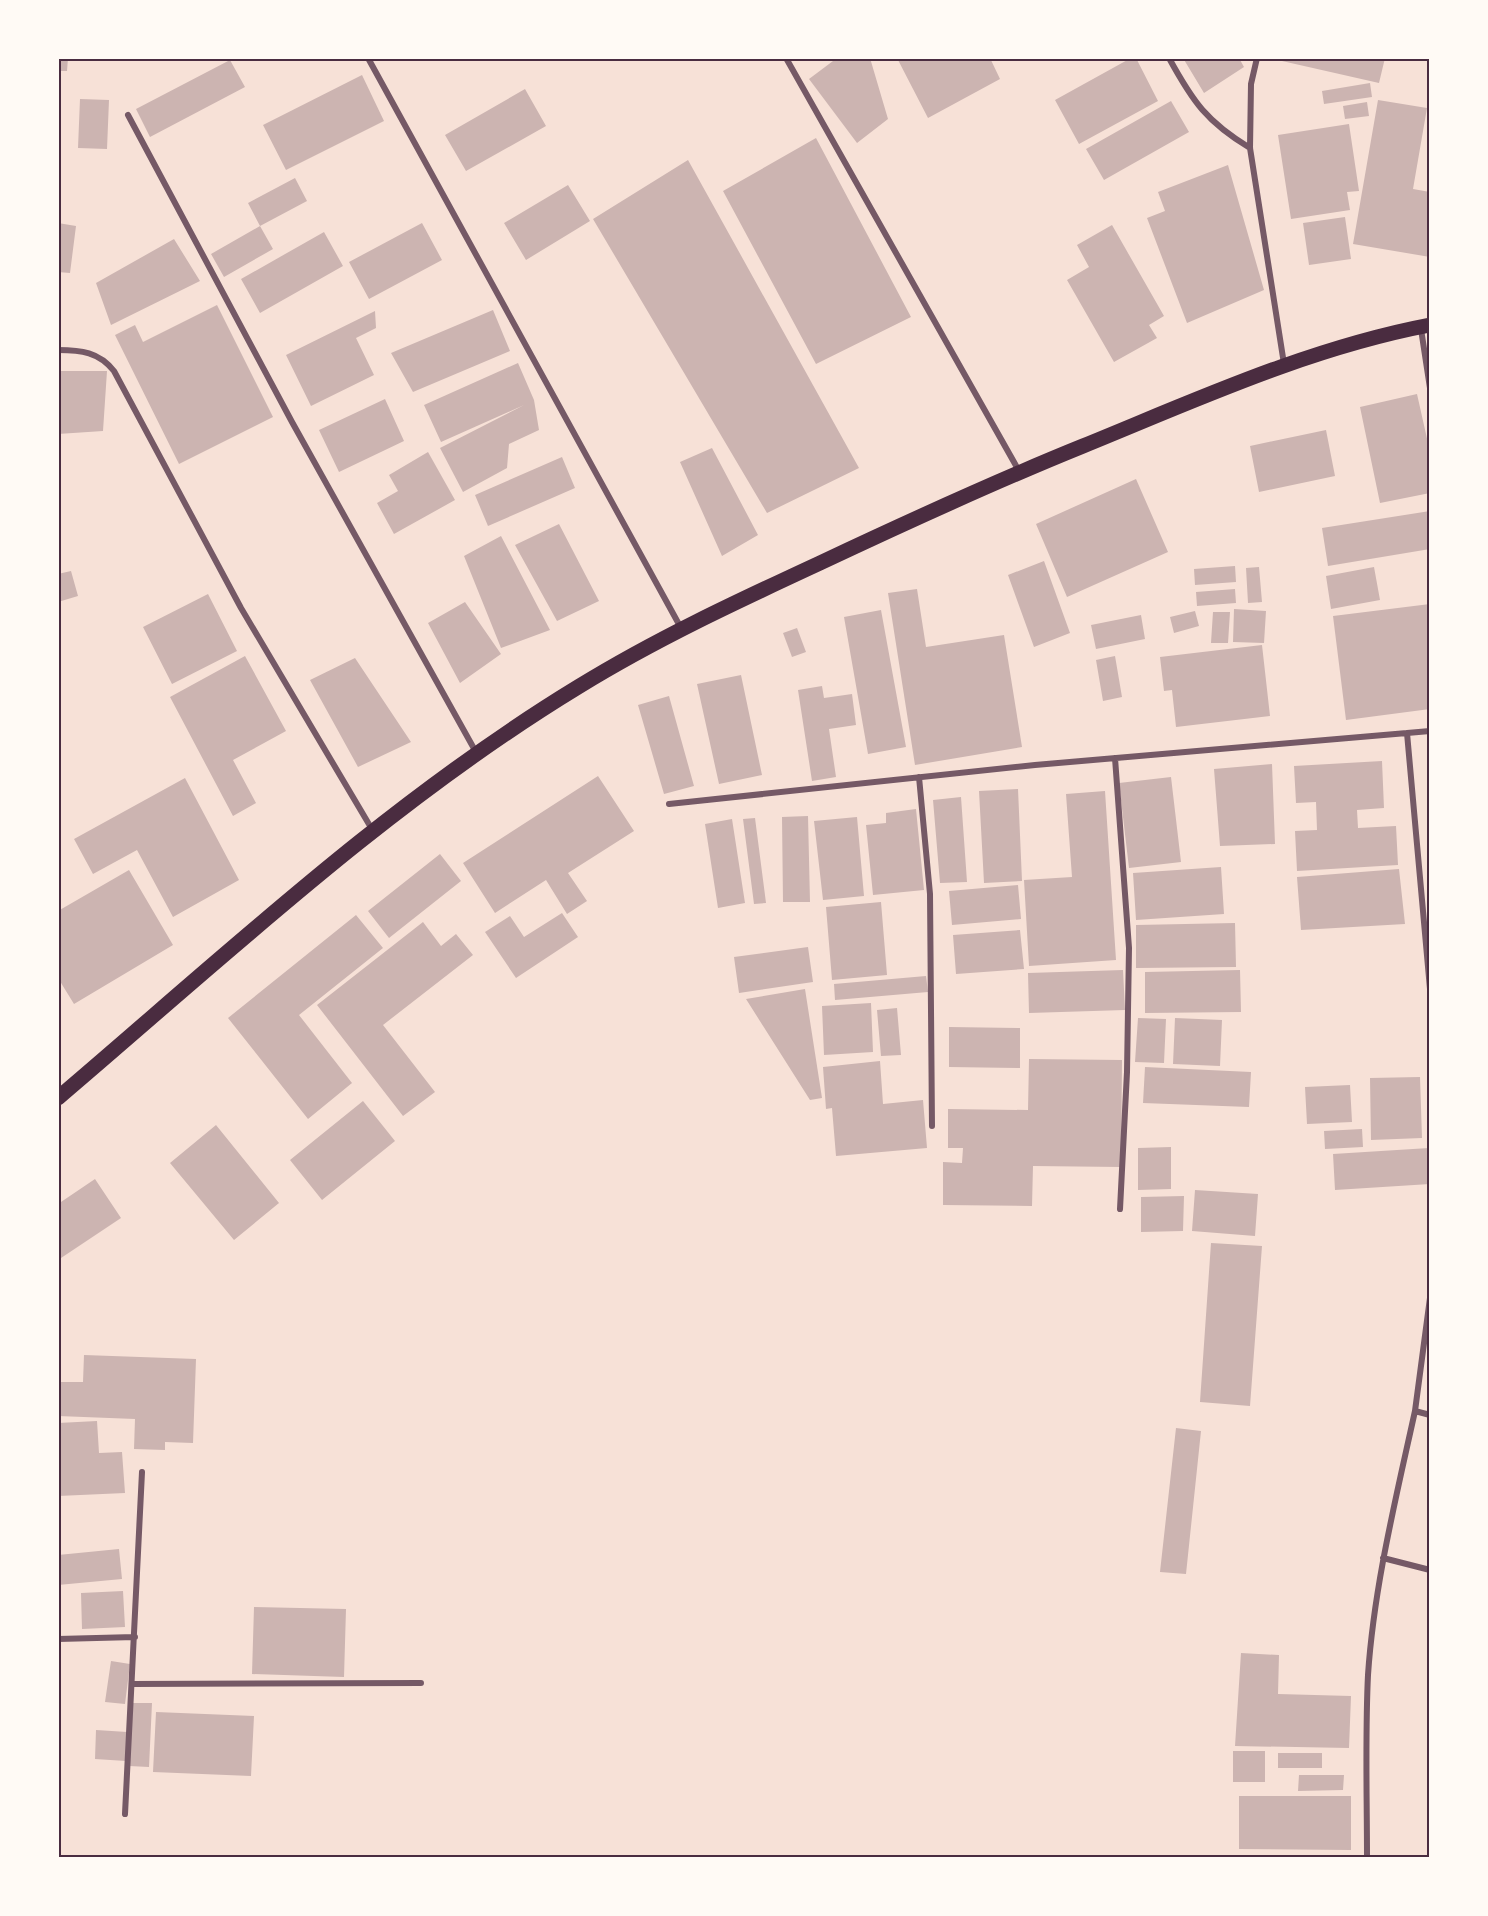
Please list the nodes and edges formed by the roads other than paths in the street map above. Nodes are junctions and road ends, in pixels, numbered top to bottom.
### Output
1 (368, 58) edge
2 (786, 58) edge
3 (1169, 58) edge
4 (1257, 58) edge
5 (128, 115) dead end
6 (1250, 148) junction
7 (1425, 326) edge
8 (58, 350) edge
9 (1284, 364) junction
10 (1430, 388) edge
11 (1020, 472) junction
12 (681, 628) junction
13 (1430, 731) edge
14 (1407, 733) junction
15 (477, 754) junction
16 (1115, 758) junction
17 (919, 777) junction
18 (669, 804) dead end
19 (373, 832) junction
20 (1430, 989) edge
21 (58, 1098) edge
22 (932, 1126) dead end
23 (1120, 1209) dead end
24 (1430, 1298) edge
25 (1428, 1329) edge
26 (1415, 1411) junction
27 (1430, 1415) edge
28 (142, 1472) dead end
29 (1383, 1558) junction
30 (1430, 1570) edge
31 (135, 1637) junction
32 (58, 1639) edge
33 (422, 1683) dead end
34 (132, 1684) junction
35 (125, 1814) dead end
36 (1366, 1857) edge

1 - 12 street
2 - 11 street
3 - 6 street
4 - 6 street
5 - 15 street
6 - 9 street
7 - 9 main road
7 - 10 street
8 - 19 street
9 - 11 main road
11 - 12 main road
12 - 15 main road
13 - 14 street
14 - 16 street
14 - 20 street
15 - 19 main road
16 - 17 street
16 - 23 street
17 - 18 street
17 - 22 street
19 - 21 main road
24 - 25 street
25 - 26 street
26 - 27 street
26 - 29 street
28 - 31 street
29 - 30 street
29 - 36 street
31 - 32 street
31 - 34 street
33 - 34 street
34 - 35 street

